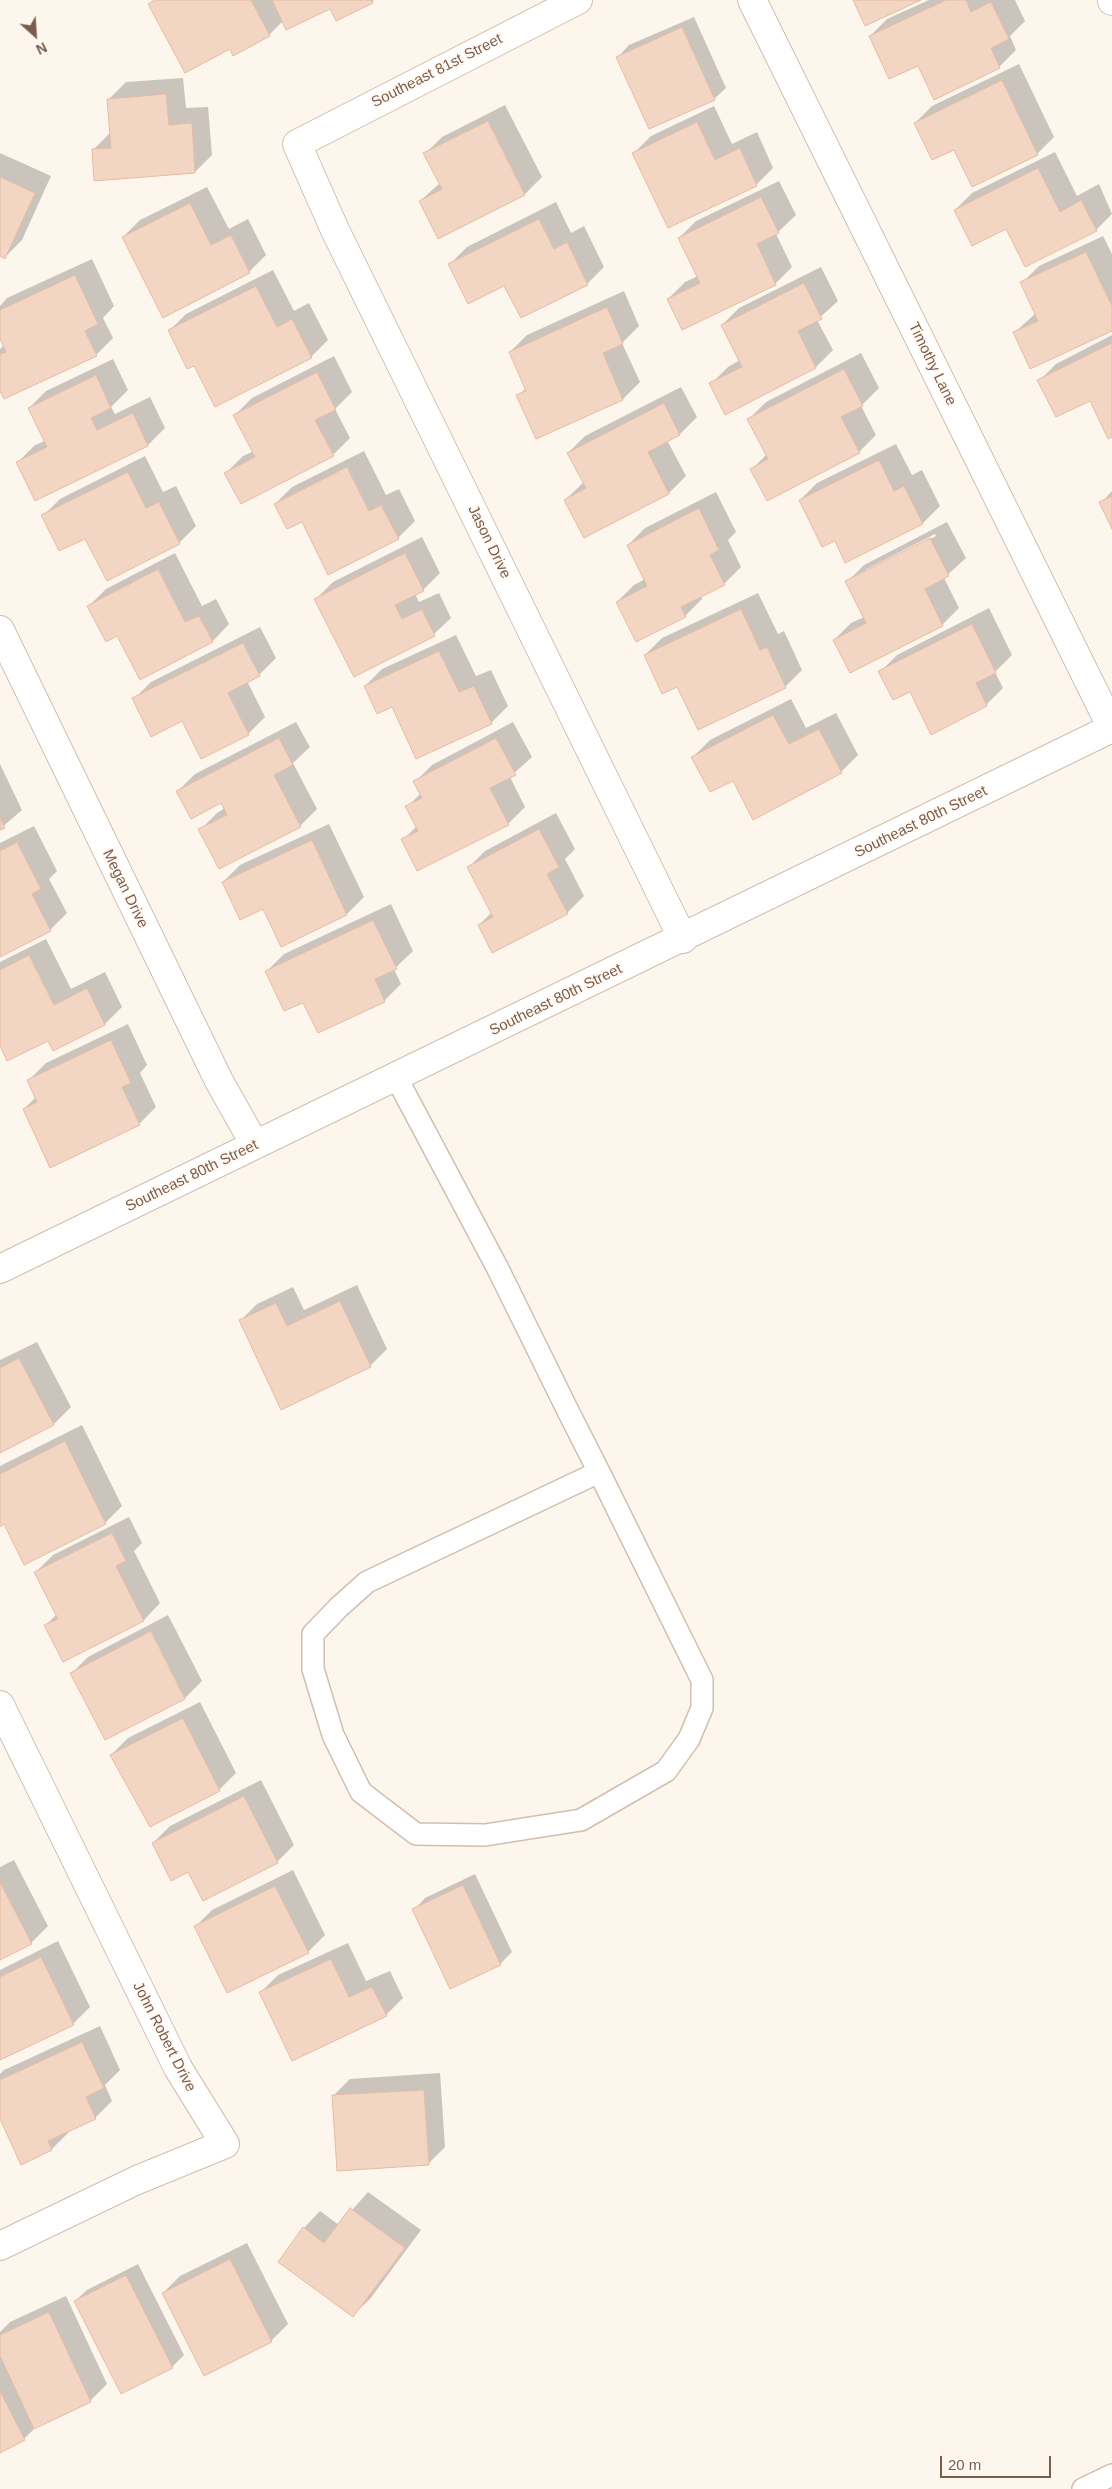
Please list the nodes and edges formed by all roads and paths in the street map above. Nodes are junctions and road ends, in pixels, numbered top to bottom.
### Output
1 (578, 0) edge
2 (752, 0) edge
3 (297, 144) joint
4 (0, 630) edge
5 (1112, 728) edge
6 (683, 939) junction
7 (396, 1077) junction
8 (255, 1145) junction
9 (0, 1269) edge
10 (599, 1472) junction
11 (0, 1705) edge
12 (0, 2246) edge
13 (1112, 2475) edge
14 (1084, 2489) edge

1 - 3 street, Southeast 81st Street
2 - 5 street, Timothy Lane
3 - 6 street, Jason Drive
4 - 8 street, Megan Drive
5 - 6 street, Southeast 80th Street
6 - 7 street, Southeast 80th Street
7 - 8 street, Southeast 80th Street
7 - 10 lane
8 - 9 street, Southeast 80th Street
10 - 10 lane
11 - 12 street, John Robert Drive
13 - 14 lane

